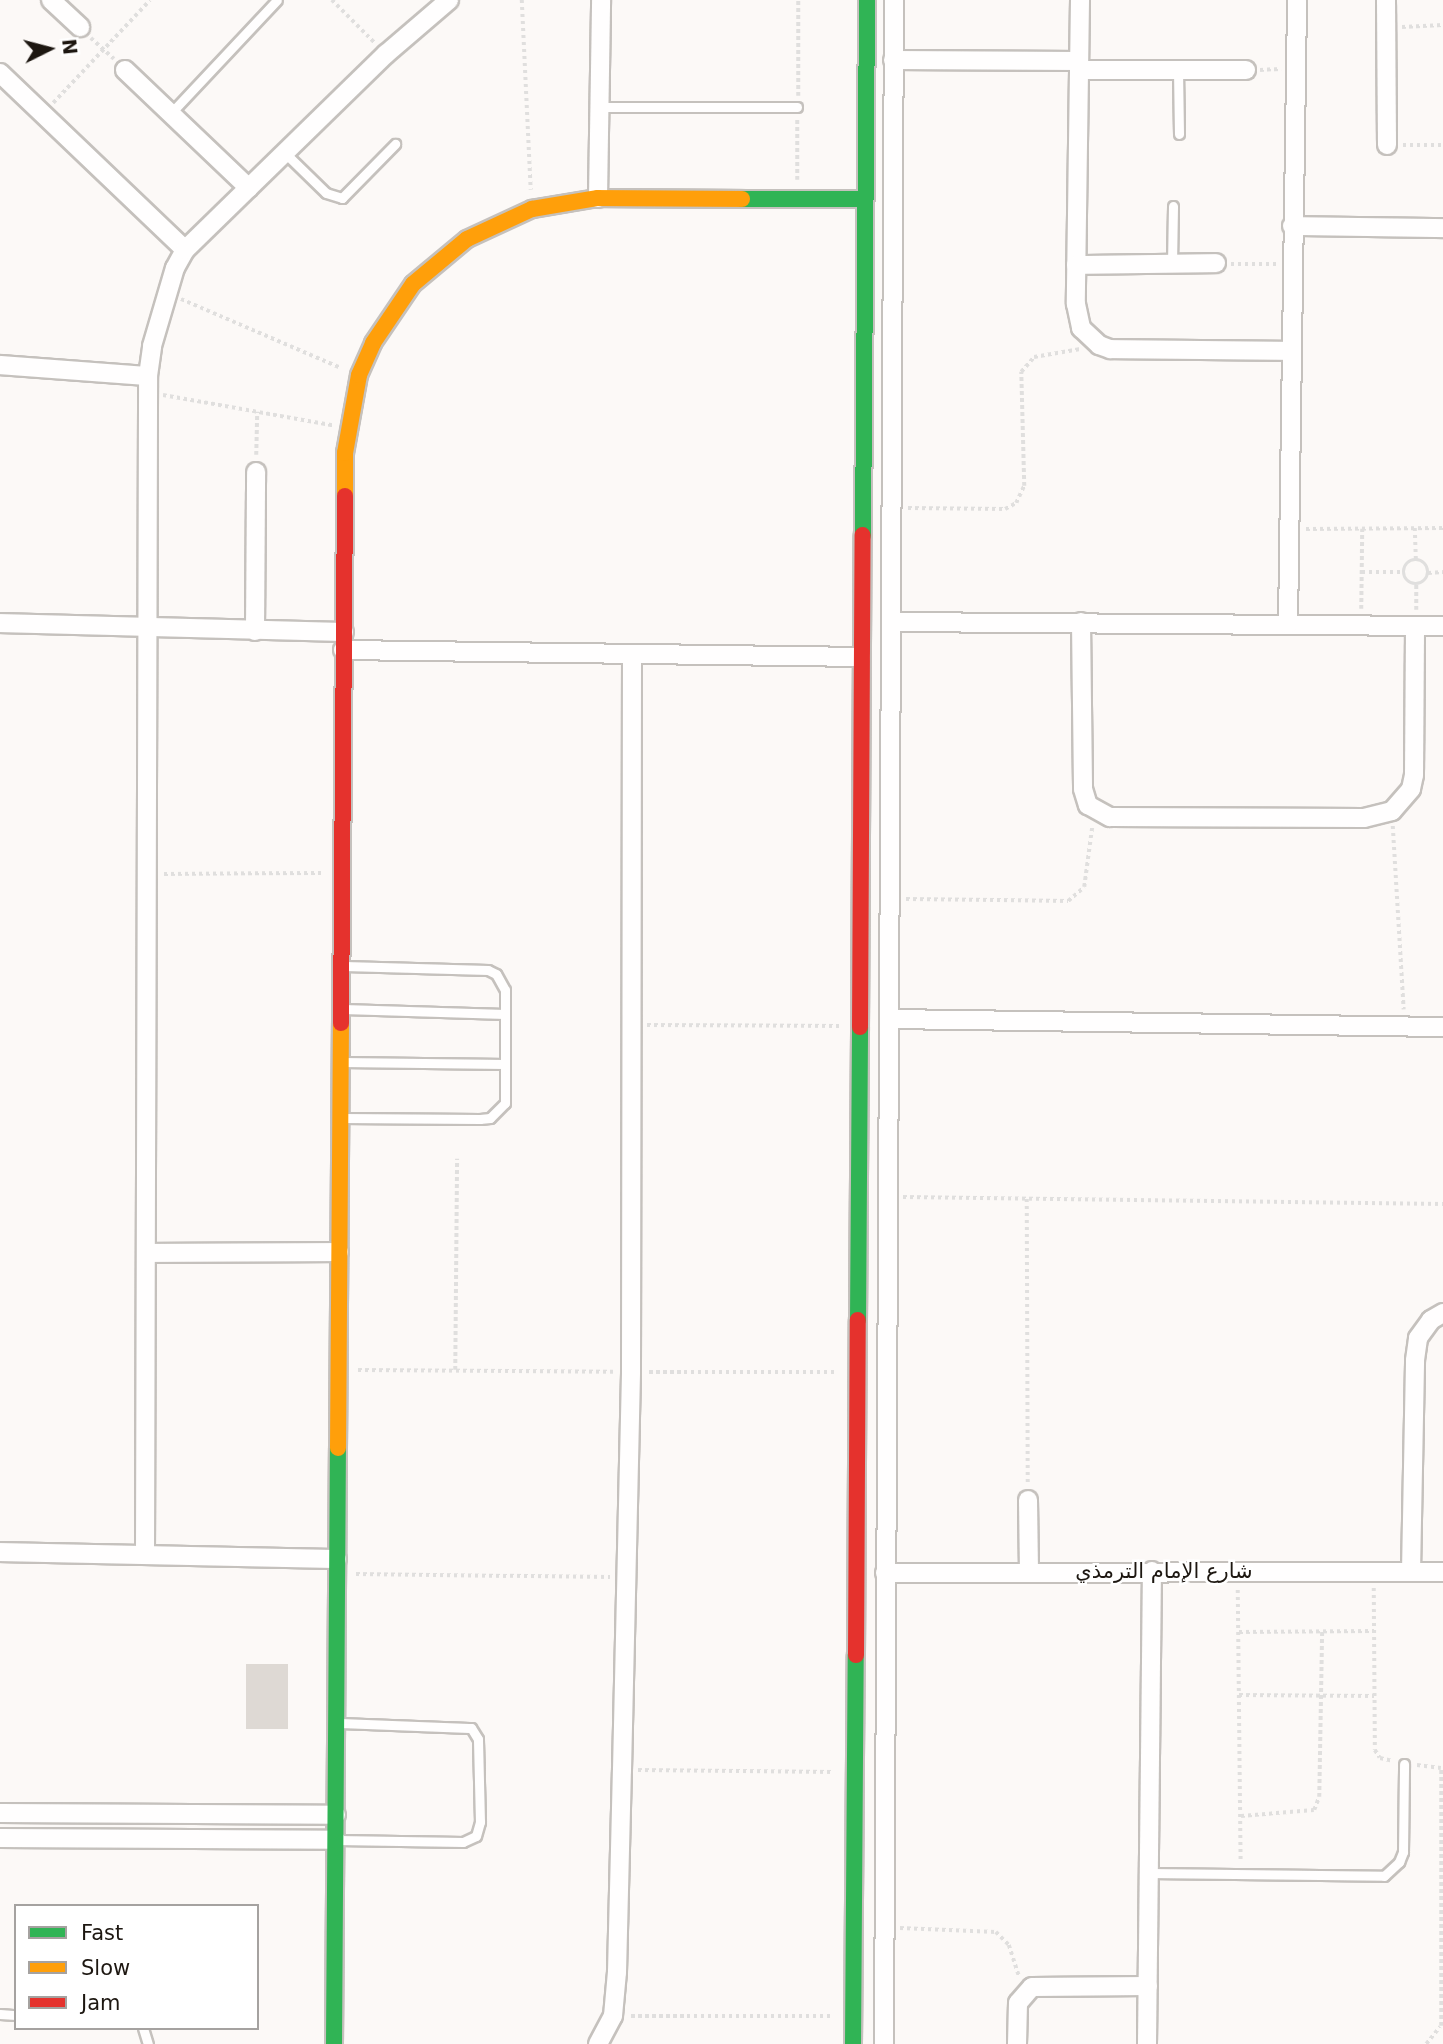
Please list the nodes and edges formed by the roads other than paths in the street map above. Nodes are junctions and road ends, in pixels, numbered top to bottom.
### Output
1 (51, 0) edge
2 (277, 0) edge
3 (601, 0) edge
4 (867, 0) edge
5 (894, 0) edge
6 (1080, 0) edge
7 (1297, 0) edge
8 (1386, 0) edge
9 (445, 1) edge
10 (80, 27) road end
11 (893, 60) junction
12 (1079, 66) junction
13 (125, 70) road end
14 (1178, 70) junction
15 (1246, 70) road end
16 (0, 74) edge
17 (599, 107) junction
18 (797, 107) dead end
19 (170, 114) junction
20 (866, 123) junction
21 (893, 123) junction
22 (1179, 134) dead end
23 (395, 144) dead end
24 (1387, 145) road end
25 (285, 153) junction
26 (249, 188) junction
27 (598, 198) junction
28 (865, 199) junction
29 (1173, 206) dead end
30 (1292, 226) junction
31 (1443, 228) edge
32 (185, 250) junction
33 (1216, 263) road end
34 (1172, 264) junction
35 (1076, 265) junction
36 (864, 313) junction
37 (892, 314) junction
38 (1291, 351) junction
39 (0, 365) edge
40 (148, 384) junction
41 (256, 472) road end
42 (862, 544) junction
43 (892, 545) junction
44 (891, 622) junction
45 (1081, 622) junction
46 (0, 623) edge
47 (1288, 624) junction
48 (147, 626) junction
49 (1415, 626) junction
50 (1443, 626) edge
51 (255, 631) junction
52 (343, 641) junction
53 (632, 655) junction
54 (861, 657) junction
55 (861, 757) junction
56 (891, 758) junction
57 (861, 932) junction
58 (891, 932) junction
59 (341, 966) junction
60 (341, 1009) junction
61 (505, 1014) junction
62 (890, 1019) junction
63 (1443, 1027) edge
64 (341, 1062) junction
65 (506, 1064) junction
66 (340, 1118) junction
67 (860, 1129) junction
68 (889, 1130) junction
69 (339, 1252) junction
70 (146, 1253) junction
71 (1443, 1313) edge
72 (858, 1488) junction
73 (886, 1489) junction
74 (1028, 1500) road end
75 (0, 1552) edge
76 (145, 1555) junction
77 (337, 1566) junction
78 (1029, 1571) junction
79 (1152, 1571) junction
80 (1411, 1572) junction
81 (1443, 1572) edge
82 (884, 1573) junction
83 (883, 1650) junction
84 (856, 1651) junction
85 (336, 1723) junction
86 (1404, 1764) road end
87 (0, 1813) edge
88 (336, 1815) junction
89 (0, 1838) edge
90 (335, 1840) junction
91 (1149, 1872) junction
92 (1148, 1986) junction
93 (334, 2044) edge
94 (598, 2044) edge
95 (853, 2044) edge
96 (884, 2044) edge
97 (1017, 2044) edge
98 (1147, 2044) edge

1 - 10 street
2 - 19 lane
3 - 17 street
4 - 20 street
5 - 11 street
6 - 12 street
7 - 30 street
8 - 24 street
9 - 25 street
11 - 12 street
11 - 21 street
12 - 14 street
12 - 35 street
13 - 19 street
14 - 15 street
14 - 22 lane
16 - 32 street
17 - 18 lane
17 - 27 street
19 - 26 street
20 - 21 street
20 - 28 street
21 - 37 street
23 - 25 lane
25 - 26 street
26 - 32 street
27 - 28 street
27 - 52 street
28 - 36 street
29 - 34 lane
30 - 31 street
30 - 38 street
32 - 40 street
33 - 34 street
34 - 35 street
35 - 38 street
36 - 37 street
36 - 42 street
37 - 43 street
38 - 47 street
39 - 40 street
40 - 48 street
41 - 51 street
42 - 43 street
42 - 54 street
43 - 44 street
44 - 45 street
44 - 56 street
45 - 47 street
45 - 49 street
46 - 48 street
47 - 49 street
48 - 51 street
48 - 70 street
49 - 50 street
51 - 52 street
52 - 53 street
52 - 59 street
53 - 54 street
53 - 94 street
54 - 55 street
55 - 56 street
55 - 57 street
56 - 58 street
57 - 58 street
57 - 67 street
58 - 62 street
59 - 60 street
59 - 61 lane
60 - 61 lane
60 - 64 street
61 - 65 lane
62 - 63 street
62 - 68 street
64 - 65 lane
64 - 66 street
65 - 66 lane
66 - 69 street
67 - 68 street
67 - 72 street
68 - 73 street
69 - 70 street
69 - 77 street
70 - 76 street
71 - 80 street
72 - 73 street
72 - 84 street
73 - 82 street
74 - 78 street
75 - 76 street
76 - 77 street
77 - 85 street
78 - 79 street, شارع الإمام الترمذي
78 - 82 street, شارع الإمام الترمذي
79 - 80 street, شارع الإمام الترمذي
79 - 91 street
80 - 81 street, شارع الإمام الترمذي
82 - 83 street
83 - 84 street
83 - 96 street
84 - 95 street
85 - 88 street
85 - 90 lane
86 - 91 lane
87 - 88 street
88 - 90 street
89 - 90 street
90 - 93 street
91 - 92 street
92 - 97 street
92 - 98 street

